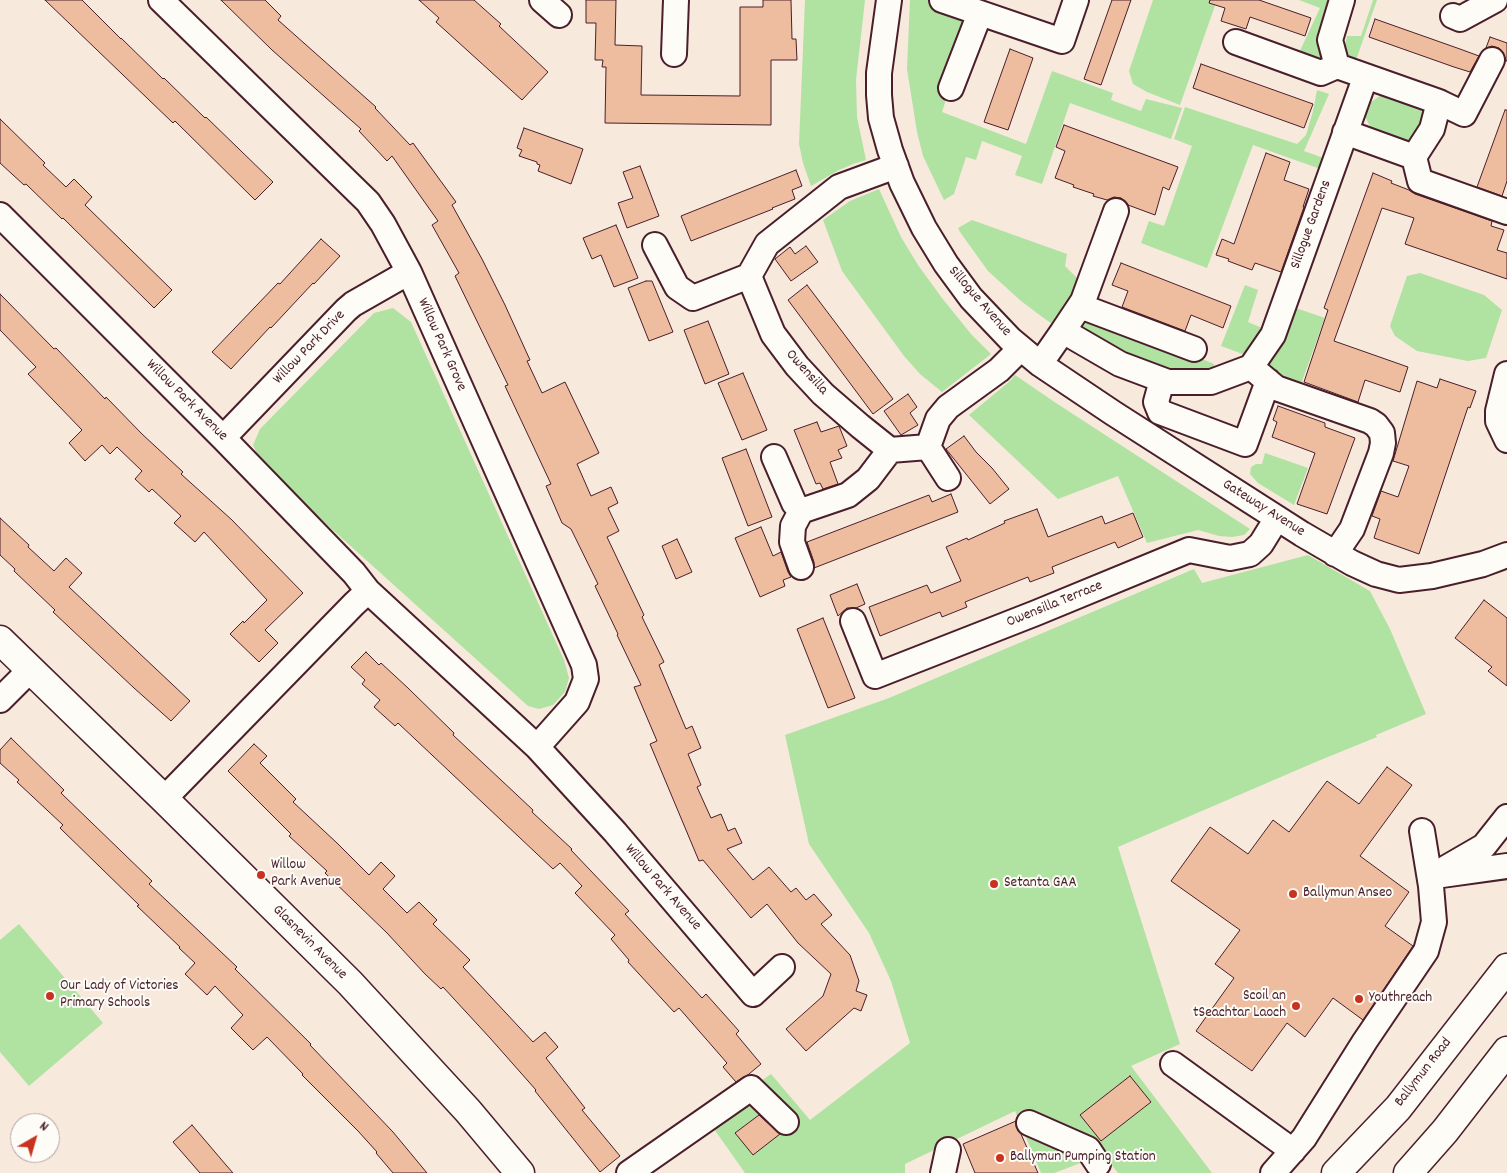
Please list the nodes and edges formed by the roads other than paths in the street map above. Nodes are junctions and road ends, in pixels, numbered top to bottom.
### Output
1 (676, 0) edge
2 (889, 0) edge
3 (942, 0) edge
4 (1076, 0) edge
5 (1342, 0) edge
6 (1495, 0) edge
7 (166, 2) edge
8 (980, 13) junction
9 (1453, 16) dead end
10 (1236, 42) dead end
11 (674, 54) dead end
12 (1492, 60) dead end
13 (1337, 66) junction
14 (1365, 78) junction
15 (951, 88) dead end
16 (1439, 102) junction
17 (1346, 132) junction
18 (1414, 157) junction
19 (896, 166) junction
20 (1116, 211) dead end
21 (1507, 212) edge
22 (0, 215) edge
23 (656, 245) dead end
24 (409, 272) junction
25 (749, 276) junction
26 (1080, 306) junction
27 (1063, 331) junction
28 (1020, 349) junction
29 (1194, 349) dead end
30 (1040, 364) junction
31 (1260, 374) junction
32 (1507, 374) edge
33 (1162, 380) junction
34 (223, 438) junction
35 (1507, 440) edge
36 (928, 447) junction
37 (890, 450) junction
38 (774, 457) dead end
39 (948, 478) dead end
40 (802, 511) junction
41 (1277, 518) junction
42 (1336, 554) junction
43 (1507, 555) edge
44 (801, 567) dead end
45 (368, 591) junction
46 (853, 621) dead end
47 (0, 640) edge
48 (31, 669) junction
49 (0, 700) edge
50 (537, 747) junction
51 (164, 799) junction
52 (1507, 817) edge
53 (1422, 831) dead end
54 (1507, 866) edge
55 (782, 967) dead end
56 (1507, 968) edge
57 (1507, 1051) edge
58 (1173, 1064) dead end
59 (786, 1122) dead end
60 (1029, 1123) dead end
61 (948, 1150) dead end
62 (1293, 1151) junction
63 (1095, 1170) edge
64 (520, 1173) edge
65 (630, 1173) edge
66 (943, 1173) edge
67 (1273, 1173) edge
68 (1336, 1173) edge
69 (1408, 1173) edge

1 - 11 street
2 - 19 street, Sillogue Avenue
3 - 8 street
4 - 8 street
5 - 13 street
6 - 9 street
7 - 24 street, Willow Park Grove
8 - 15 street
10 - 13 street
12 - 16 street
13 - 14 street
14 - 16 street
14 - 17 street, Sillogue Gardens
16 - 18 street
17 - 18 street
17 - 31 street, Sillogue Gardens
18 - 21 street
19 - 25 street
19 - 28 street, Sillogue Avenue
20 - 26 street
22 - 34 street, Willow Park Avenue
23 - 25 street
24 - 34 street, Willow Park Drive
24 - 50 street, Willow Park Grove
25 - 37 street, Owensilla
26 - 27 street
26 - 29 street
27 - 30 street
27 - 33 street
28 - 30 street, Sillogue Avenue
28 - 36 street
30 - 41 street, Gateway Avenue
31 - 33 street
31 - 33 street, Sillogue Gardens
31 - 42 street
32 - 35 street
34 - 45 street, Willow Park Avenue
36 - 37 street
36 - 39 street
37 - 40 street
38 - 40 street
40 - 44 street
41 - 42 street, Gateway Avenue
41 - 46 street, Owensilla Terrace
42 - 43 street, Gateway Avenue
45 - 50 street, Willow Park Avenue
45 - 51 street
47 - 48 main road, Glasnevin Avenue
48 - 49 street
48 - 51 main road, Glasnevin Avenue
50 - 55 street, Willow Park Avenue
51 - 64 main road, Glasnevin Avenue
52 - 54 street
53 - 62 street
56 - 68 main road, Ballymun Road
57 - 69 main road
58 - 62 street
59 - 65 street
60 - 63 street
61 - 66 street
62 - 67 street

